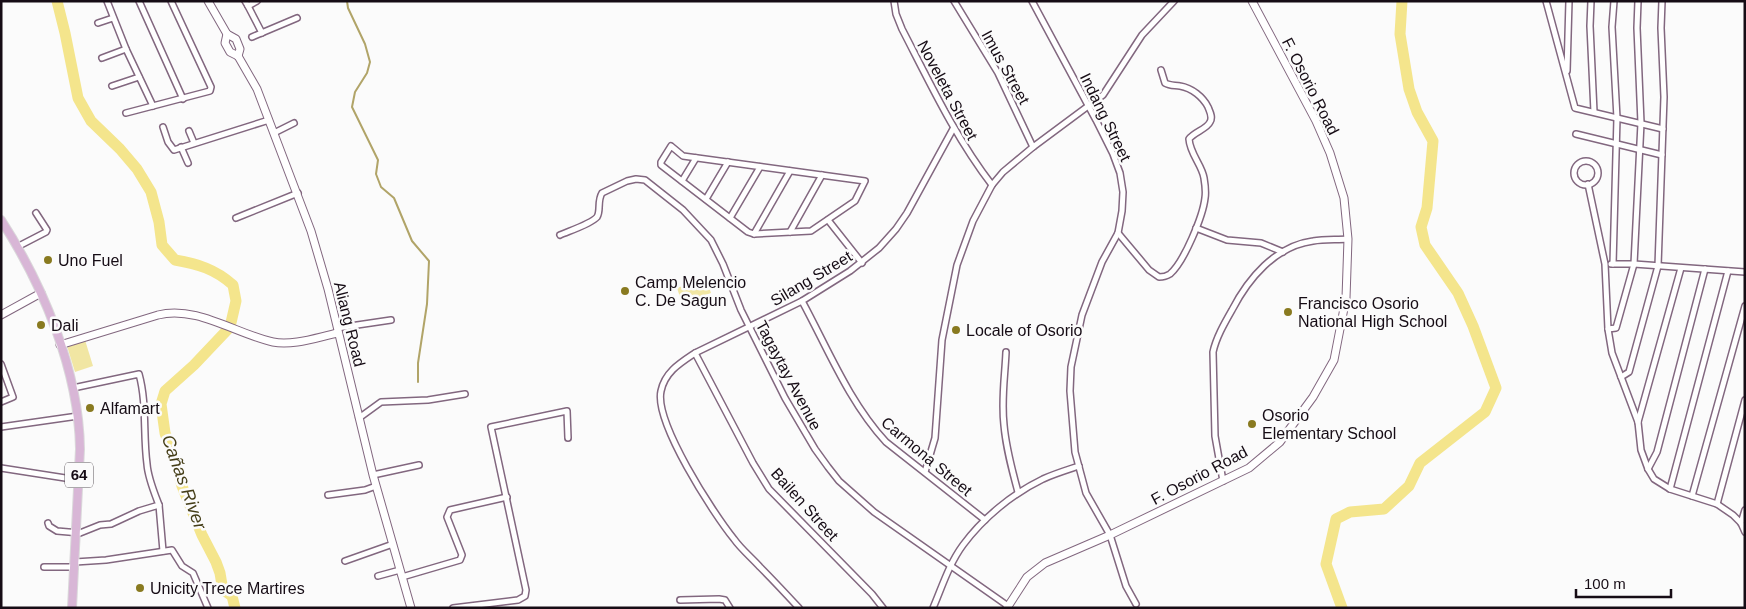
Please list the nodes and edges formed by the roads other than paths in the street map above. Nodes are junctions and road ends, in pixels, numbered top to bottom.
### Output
1 (107, 1) edge
2 (139, 1) edge
3 (171, 1) edge
4 (208, 1) edge
5 (257, 1) edge
6 (894, 1) edge
7 (954, 1) edge
8 (1032, 1) edge
9 (1174, 1) edge
10 (1252, 1) edge
11 (1546, 1) edge
12 (1569, 1) edge
13 (1591, 1) edge
14 (1614, 1) edge
15 (1638, 1) edge
16 (1662, 1) edge
17 (246, 3) edge
18 (113, 18) junction
19 (297, 18) dead end
20 (98, 23) dead end
21 (262, 33) junction
22 (227, 34) junction
23 (252, 37) dead end
24 (126, 49) junction
25 (238, 56) junction
26 (102, 58) dead end
27 (1161, 70) dead end
28 (139, 76) junction
29 (1567, 78) junction
30 (112, 86) dead end
31 (183, 99) junction
32 (1088, 105) junction
33 (153, 106) junction
34 (1594, 112) junction
35 (126, 113) dead end
36 (1617, 118) junction
37 (269, 120) junction
38 (294, 123) dead end
39 (1641, 124) junction
40 (163, 127) dead end
41 (953, 129) junction
42 (1663, 129) junction
43 (189, 131) dead end
44 (274, 133) junction
45 (1576, 134) dead end
46 (194, 143) junction
47 (1616, 145) junction
48 (181, 147) junction
49 (1034, 147) junction
50 (1640, 150) junction
51 (1662, 155) junction
52 (696, 158) junction
53 (728, 162) junction
54 (188, 163) dead end
55 (760, 167) junction
56 (790, 171) junction
57 (822, 175) junction
58 (682, 181) junction
59 (1588, 184) junction
60 (992, 185) junction
61 (298, 192) junction
62 (706, 200) junction
63 (36, 213) dead end
64 (236, 218) dead end
65 (730, 218) junction
66 (1, 220) edge
67 (828, 220) junction
68 (1196, 228) junction
69 (790, 232) junction
70 (1118, 233) junction
71 (754, 234) junction
72 (560, 235) dead end
73 (1348, 239) junction
74 (17, 247) junction
75 (1283, 252) junction
76 (862, 262) junction
77 (1605, 264) junction
78 (1613, 264) junction
79 (1634, 264) junction
80 (1658, 266) junction
81 (1681, 268) junction
82 (1704, 269) junction
83 (1728, 271) junction
84 (1745, 272) edge
85 (41, 293) junction
86 (802, 301) junction
87 (1745, 306) edge
88 (1, 315) edge
89 (391, 320) dead end
90 (750, 327) junction
91 (1608, 329) junction
92 (337, 330) junction
93 (60, 345) junction
94 (1006, 352) dead end
95 (695, 353) junction
96 (1, 364) edge
97 (1621, 377) junction
98 (73, 388) junction
99 (465, 394) dead end
100 (1745, 400) edge
101 (1, 402) edge
102 (78, 416) junction
103 (359, 418) junction
104 (1638, 422) junction
105 (1, 427) edge
106 (568, 438) dead end
107 (419, 465) dead end
108 (1079, 466) junction
109 (1, 468) edge
110 (1648, 469) junction
111 (925, 472) junction
112 (373, 475) junction
113 (78, 480) junction
114 (1223, 481) junction
115 (376, 486) junction
116 (1670, 489) junction
117 (1018, 492) junction
118 (328, 495) dead end
119 (1692, 496) junction
120 (507, 497) junction
121 (1717, 504) junction
122 (159, 505) junction
123 (1745, 510) edge
124 (985, 520) junction
125 (48, 522) dead end
126 (1741, 523) junction
127 (1745, 532) edge
128 (76, 533) junction
129 (1110, 535) junction
130 (393, 544) junction
131 (163, 551) junction
132 (345, 561) dead end
133 (75, 564) junction
134 (951, 565) junction
135 (44, 567) dead end
136 (401, 574) junction
137 (378, 576) dead end
138 (680, 600) dead end
139 (1136, 604) dead end
140 (1008, 607) edge
141 (72, 608) edge
142 (208, 608) edge
143 (411, 608) edge
144 (453, 608) edge
145 (730, 608) edge
146 (799, 608) edge
147 (884, 608) edge
148 (933, 608) edge

1 - 18 street
2 - 31 street
3 - 31 street
4 - 22 street
5 - 17 street
6 - 41 street, Noveleta Street
7 - 49 street, Imus Street
8 - 32 street, Indang Street
9 - 32 street
10 - 73 street, F. Osorio Road
11 - 29 street
12 - 29 street
13 - 34 street
14 - 36 street
15 - 39 street
16 - 42 street
17 - 21 street
18 - 20 street
18 - 24 street
19 - 21 street
21 - 23 street
22 - 25 street
22 - 25 street
24 - 26 street
24 - 28 street
25 - 37 street, Aliang Road
27 - 68 street
28 - 30 street
28 - 33 street
29 - 34 street
31 - 33 street
32 - 49 street
32 - 70 street, Indang Street
33 - 35 street
34 - 36 street
36 - 39 street
36 - 47 street
37 - 44 street, Aliang Road
37 - 46 street
38 - 44 street
39 - 42 street
39 - 50 street
40 - 48 street
41 - 60 street, Noveleta Street
41 - 76 street, Silang Street
42 - 51 street
43 - 46 street
44 - 61 street, Aliang Road
45 - 47 street
46 - 48 street
47 - 50 street
47 - 78 street
48 - 54 street
49 - 60 street
50 - 51 street
50 - 79 street
51 - 80 street
52 - 53 street
52 - 58 street
52 - 58 street
53 - 55 street
53 - 62 street
55 - 56 street
55 - 65 street
56 - 57 street
56 - 71 street
57 - 67 street
57 - 69 street
58 - 62 street
59 - 59 street
59 - 77 street
60 - 111 street
61 - 64 street
61 - 92 street, Aliang Road
62 - 65 street
63 - 74 street
65 - 71 street
66 - 74 main road, 64
67 - 69 street
67 - 76 street
68 - 70 street
68 - 75 street
69 - 71 street
70 - 108 street, Indang Street
72 - 90 street, Tagaytay Avenue
73 - 75 street
73 - 114 street, F. Osorio Road
74 - 85 main road, 64
75 - 114 street
76 - 86 street, Silang Street
77 - 78 street
77 - 91 street
78 - 79 street
79 - 80 street
79 - 91 street
80 - 81 street
80 - 97 street
81 - 82 street
81 - 104 street
82 - 83 street
82 - 110 street
83 - 84 street
83 - 116 street
85 - 88 street
85 - 93 main road, 64
86 - 90 street, Silang Street
86 - 111 street, Carmona Street
87 - 119 street
89 - 92 street
90 - 95 street, Silang Street
90 - 134 street, Tagaytay Avenue
91 - 97 street
92 - 93 street
92 - 103 street, Aliang Road
93 - 98 main road, 64
94 - 117 street
95 - 146 street, Silang Street
95 - 147 street, Bailen Street
96 - 101 street
97 - 104 street
98 - 102 main road, 64
98 - 122 street
99 - 103 street
100 - 121 street
102 - 105 street
102 - 113 main road, 64
103 - 112 street, Aliang Road
104 - 110 street
106 - 120 street
107 - 112 street
108 - 117 street
108 - 129 street, Indang Street
109 - 113 street
110 - 116 street
111 - 124 street, Carmona Street
112 - 115 street, Aliang Road
113 - 128 main road, 64
114 - 129 street, F. Osorio Road
115 - 118 street
115 - 130 street, Aliang Road
116 - 119 street
117 - 124 street
119 - 121 street
120 - 136 street
120 - 144 street
121 - 126 street
122 - 128 street
122 - 131 street
123 - 126 street
124 - 134 street
125 - 128 street
126 - 127 street
128 - 133 main road, 64
129 - 139 street, Indang Street
129 - 140 street, F. Osorio Road
130 - 132 street
130 - 136 street, Aliang Road
131 - 133 street
131 - 142 street
133 - 135 street
133 - 141 main road, 64
134 - 140 street, Tagaytay Avenue
134 - 148 street
136 - 137 street
136 - 143 street, Aliang Road
138 - 145 street

